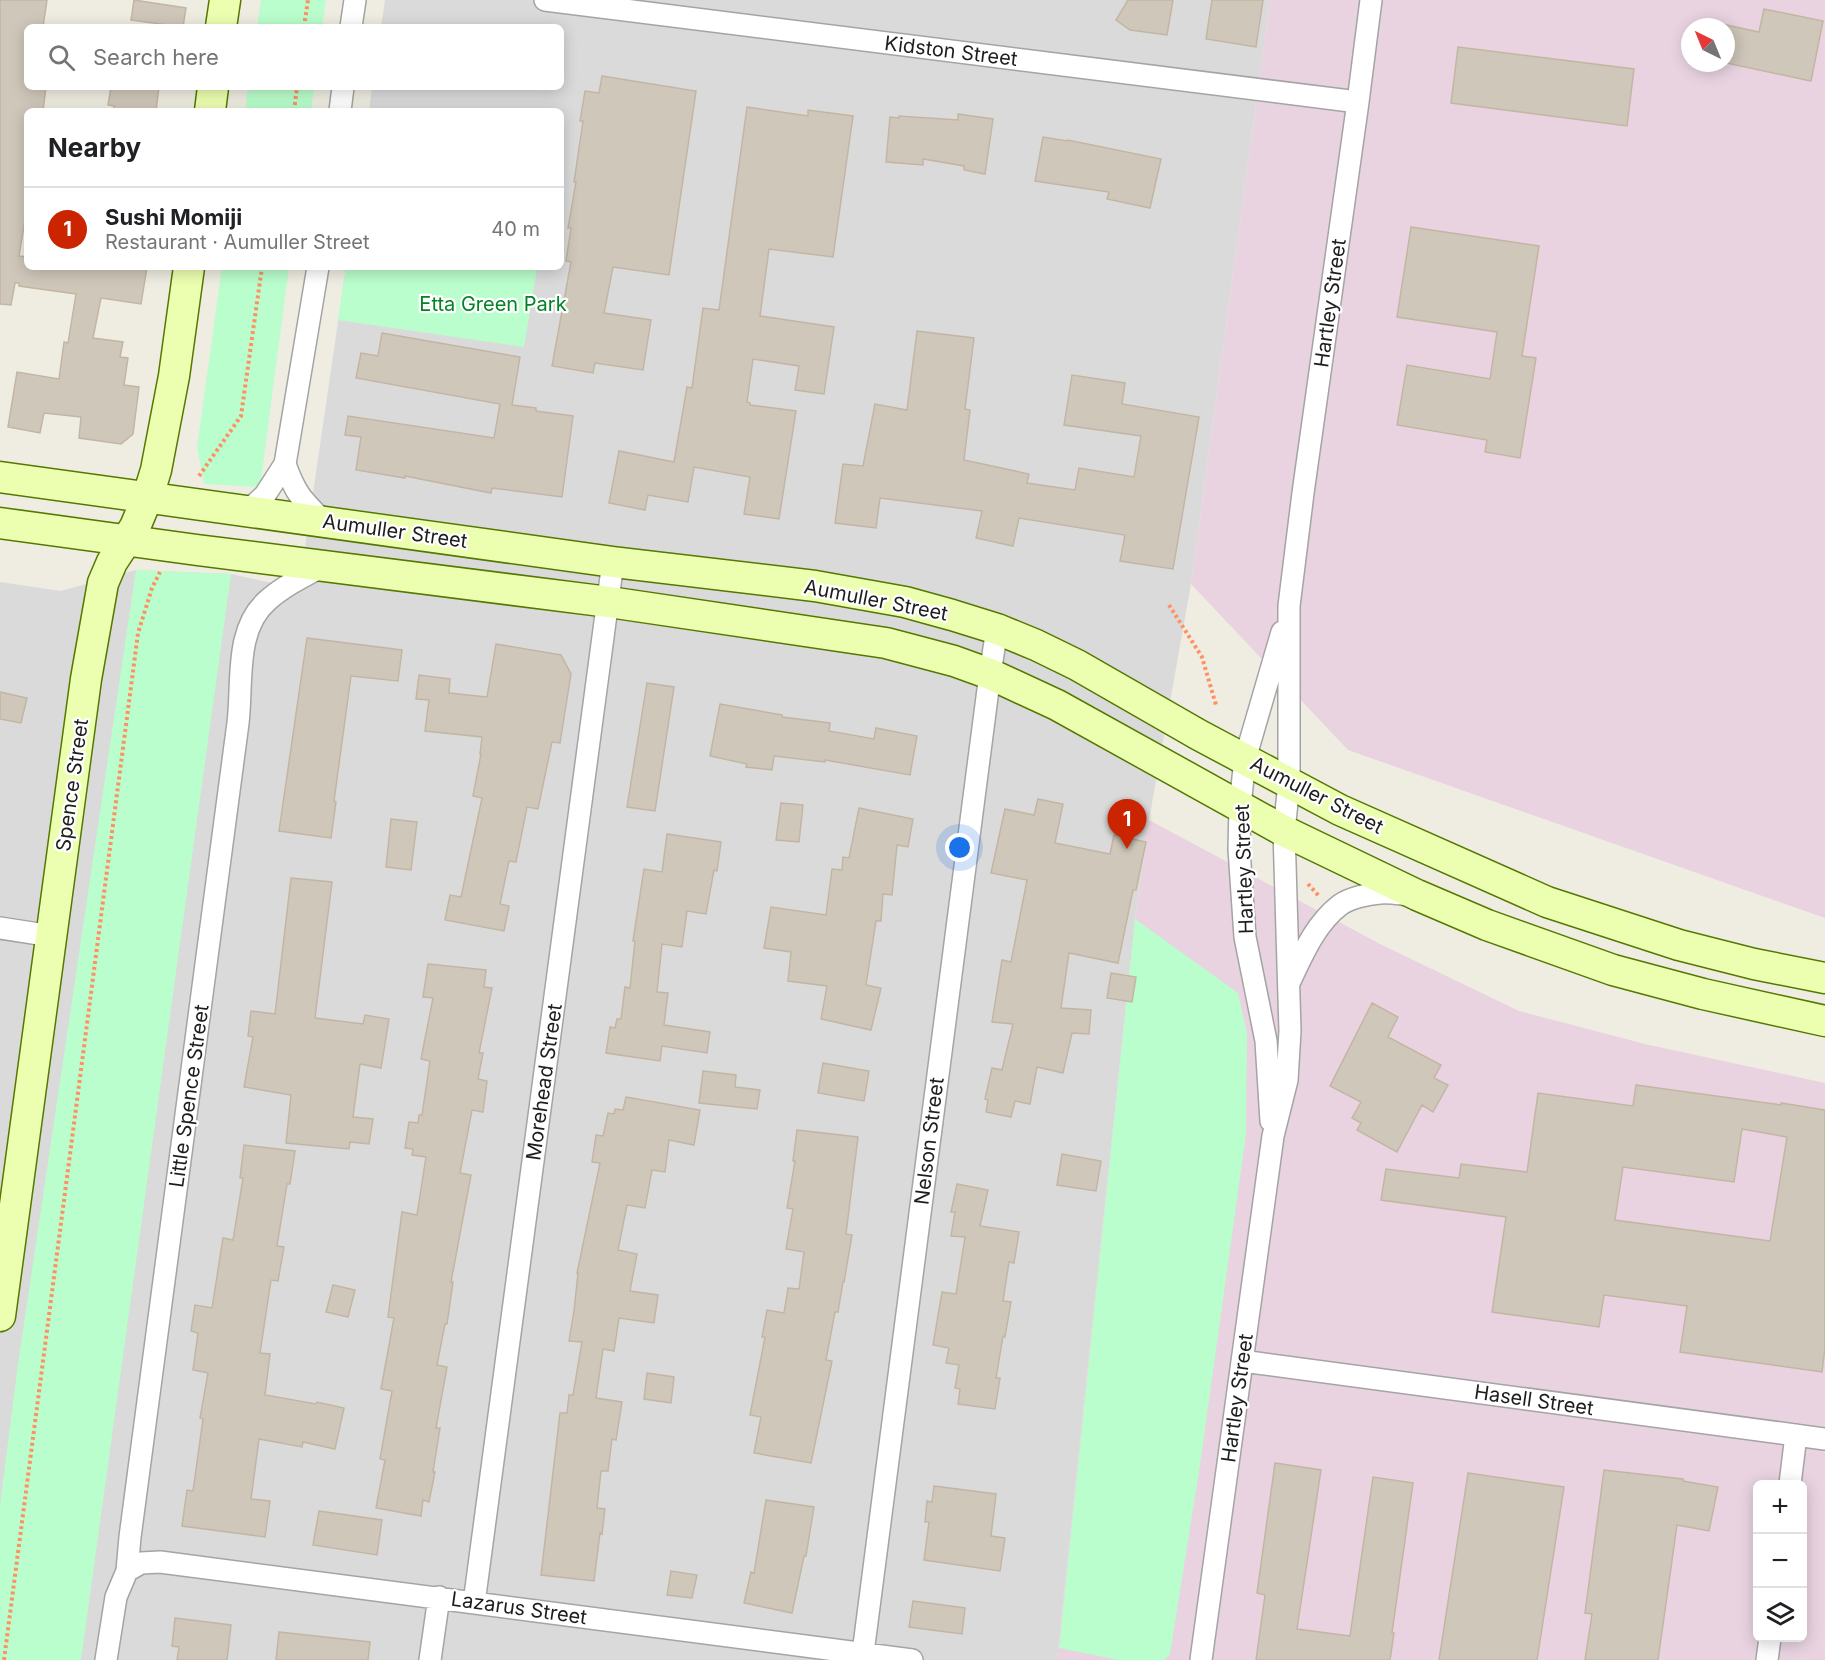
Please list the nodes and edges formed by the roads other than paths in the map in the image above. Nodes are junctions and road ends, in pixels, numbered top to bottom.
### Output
1 (225, 0) edge
2 (355, 0) edge
3 (545, 0) edge
4 (1371, 0) edge
5 (221, 24) edge
6 (351, 24) edge
7 (213, 90) edge
8 (343, 90) edge
9 (1358, 102) junction
10 (210, 108) edge
11 (340, 108) edge
12 (189, 270) edge
13 (318, 270) edge
14 (285, 464) junction
15 (0, 477) edge
16 (148, 496) junction
17 (248, 511) junction
18 (323, 521) junction
19 (0, 523) edge
20 (127, 541) junction
21 (613, 562) junction
22 (323, 566) junction
23 (609, 602) junction
24 (1289, 606) junction
25 (997, 629) junction
26 (990, 674) junction
27 (1245, 759) junction
28 (1289, 783) junction
29 (1240, 806) junction
30 (1284, 831) junction
31 (1417, 895) junction
32 (0, 928) edge
33 (52, 936) junction
34 (1825, 978) edge
35 (1288, 986) junction
36 (1825, 1021) edge
37 (1273, 1136) junction
38 (0, 1311) edge
39 (1242, 1361) junction
40 (1796, 1435) junction
41 (1825, 1439) edge
42 (1791, 1480) edge
43 (128, 1571) junction
44 (439, 1597) junction
45 (474, 1603) junction
46 (1769, 1642) edge
47 (767, 1651) edge
48 (863, 1653) junction
49 (106, 1660) edge
50 (430, 1660) edge
51 (912, 1660) edge
52 (1201, 1660) edge
53 (1767, 1660) edge

1 - 5 main road
2 - 6 street
3 - 9 street, Kidston Street
4 - 9 street, Hartley Street
7 - 10 main road
8 - 11 street
9 - 24 street, Hartley Street
12 - 16 main road, Spence Street
13 - 14 street
14 - 17 street
14 - 18 street
15 - 16 main road, Aumuller Street
16 - 17 main road, Aumuller Street
16 - 20 main road, Spence Street
17 - 18 main road, Aumuller Street
18 - 21 main road, Aumuller Street
19 - 20 main road, Aumuller Street
20 - 22 main road, Aumuller Street
20 - 33 main road, Spence Street
21 - 23 street, Morehead Street
21 - 25 main road, Aumuller Street
22 - 23 main road, Aumuller Street
22 - 43 street, Little Spence Street
23 - 26 main road, Aumuller Street
23 - 45 street, Morehead Street
24 - 27 street, Hartley Street
24 - 28 street, Hartley Street
25 - 26 street, Nelson Street
25 - 27 main road, Aumuller Street
26 - 29 main road, Aumuller Street
26 - 48 street, Nelson Street
27 - 28 main road, Aumuller Street
27 - 29 street, Hartley Street
28 - 30 street, Hartley Street
28 - 34 main road, Aumuller Street
29 - 30 main road, Aumuller Street
29 - 37 street, Hartley Street
30 - 31 main road, Aumuller Street
30 - 35 street, Hartley Street
31 - 35 street, Hartley Street
31 - 36 main road, Aumuller Street
32 - 33 street
33 - 38 main road, Spence Street
35 - 37 street, Hartley Street
37 - 39 street, Hartley Street
39 - 40 street, Hasell Street
39 - 52 street, Hartley Street
40 - 41 street, Hasell Street
40 - 42 street
43 - 44 street, Lazarus Street
43 - 49 street, Little Spence Street
44 - 45 street, Lazarus Street
44 - 50 street
45 - 47 street, Lazarus Street
46 - 53 street
47 - 48 street, Lazarus Street
48 - 51 street, Lazarus Street

